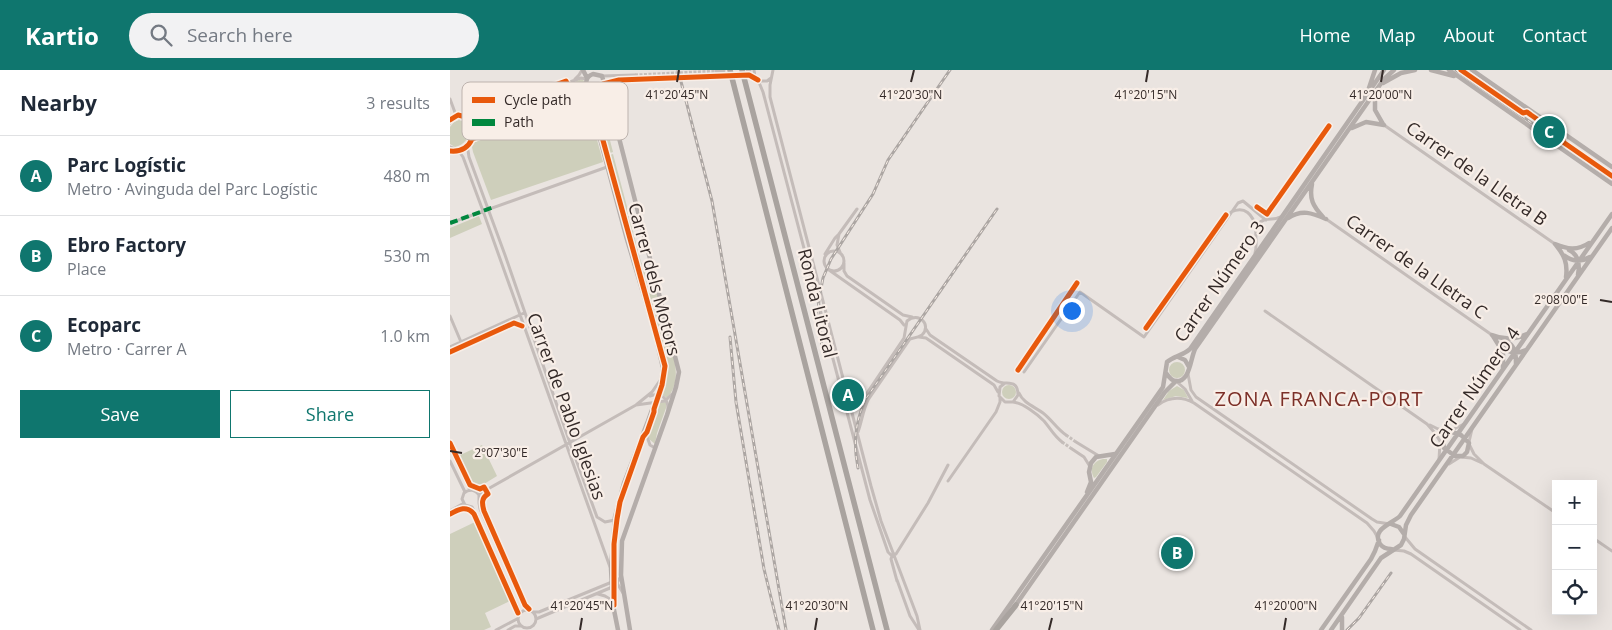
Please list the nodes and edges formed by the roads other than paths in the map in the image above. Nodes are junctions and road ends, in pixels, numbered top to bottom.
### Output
1 (582, 70) edge
2 (727, 70) edge
3 (742, 70) edge
4 (754, 70) edge
5 (773, 70) edge
6 (1375, 70) edge
7 (1384, 70) edge
8 (1394, 70) edge
9 (1415, 70) edge
10 (1431, 70) edge
11 (1449, 70) edge
12 (1472, 70) edge
13 (716, 71) tunnel mouth
14 (601, 74) edge
15 (635, 75) tunnel mouth
16 (748, 75) dead end
17 (725, 76) tunnel mouth
18 (718, 77) tunnel mouth
19 (772, 77) junction
20 (587, 78) junction
21 (1460, 78) junction
22 (636, 79) tunnel mouth
23 (757, 79) junction
24 (570, 82) joint
25 (588, 82) edge
26 (609, 82) edge
27 (1380, 85) junction
28 (1376, 90) junction
29 (1368, 91) junction
30 (450, 99) edge
31 (458, 118) junction
32 (462, 118) edge
33 (451, 120) edge
34 (1384, 125) junction
35 (1347, 132) junction
36 (469, 140) edge
37 (600, 140) edge
38 (620, 140) edge
39 (467, 144) junction
40 (450, 148) edge
41 (458, 150) junction
42 (607, 167) junction
43 (1612, 167) edge
44 (1313, 181) junction
45 (1612, 184) edge
46 (488, 209) junction
47 (857, 209) dead end
48 (483, 211) junction
49 (1230, 212) junction
50 (1612, 214) edge
51 (1283, 215) junction
52 (1326, 219) junction
53 (1266, 220) junction
54 (1285, 220) junction
55 (450, 223) edge
56 (1256, 228) junction
57 (1612, 228) edge
58 (839, 234) junction
59 (498, 236) junction
60 (492, 237) junction
61 (1593, 240) junction
62 (1555, 244) junction
63 (1565, 248) junction
64 (502, 249) junction
65 (497, 251) junction
66 (841, 252) junction
67 (1562, 253) junction
68 (1254, 256) junction
69 (1592, 256) junction
70 (824, 257) junction
71 (1579, 261) junction
72 (844, 263) junction
73 (829, 270) junction
74 (1578, 276) junction
75 (1565, 279) junction
76 (1265, 311) dead end
77 (524, 313) junction
78 (519, 315) junction
79 (450, 316) edge
80 (913, 317) junction
81 (925, 326) junction
82 (905, 329) junction
83 (1530, 331) junction
84 (1492, 335) joint
85 (916, 337) junction
86 (1498, 340) junction
87 (461, 342) junction
88 (450, 348) edge
89 (1527, 350) junction
90 (1515, 352) junction
91 (1178, 357) junction
92 (1516, 365) junction
93 (1189, 368) junction
94 (1502, 371) junction
95 (1024, 372) dead end
96 (1166, 374) junction
97 (1188, 374) junction
98 (663, 376) junction
99 (1176, 381) junction
100 (1005, 383) junction
101 (676, 386) junction
102 (1018, 392) junction
103 (657, 394) junction
104 (999, 395) junction
105 (648, 397) junction
106 (848, 399) junction
107 (667, 400) junction
108 (654, 402) junction
109 (859, 402) junction
110 (1009, 402) junction
111 (1196, 404) junction
112 (636, 405) junction
113 (1153, 408) junction
114 (864, 410) junction
115 (996, 412) junction
116 (667, 415) junction
117 (1427, 424) junction
118 (1473, 426) junction
119 (645, 430) junction
120 (1453, 431) junction
121 (858, 435) junction
122 (1066, 436) tunnel mouth
123 (1465, 438) junction
124 (1062, 442) tunnel mouth
125 (1076, 442) tunnel mouth
126 (1469, 443) junction
127 (568, 444) junction
128 (1443, 445) junction
129 (450, 448) edge
130 (655, 449) junction
131 (1072, 449) tunnel mouth
132 (1118, 452) junction
133 (1453, 455) junction
134 (1100, 456) junction
135 (1460, 457) junction
136 (450, 461) edge
137 (1484, 464) junction
138 (948, 465) dead end
139 (1446, 465) junction
140 (1089, 466) junction
141 (948, 481) dead end
142 (470, 490) junction
143 (465, 492) junction
144 (478, 494) junction
145 (1084, 500) junction
146 (464, 503) junction
147 (479, 503) junction
148 (472, 507) junction
149 (450, 510) edge
150 (1552, 510) edge
151 (615, 520) junction
152 (1390, 524) junction
153 (879, 527) junction
154 (1404, 535) junction
155 (1379, 540) junction
156 (1597, 541) edge
157 (1393, 550) junction
158 (1612, 551) edge
159 (892, 555) junction
160 (611, 569) junction
161 (621, 576) junction
162 (897, 581) junction
163 (617, 583) junction
164 (612, 584) junction
165 (595, 594) junction
166 (624, 596) junction
167 (905, 600) junction
168 (613, 602) junction
169 (1016, 604) joint
170 (526, 610) junction
171 (520, 612) junction
172 (533, 612) junction
173 (1343, 612) junction
174 (517, 619) junction
175 (536, 619) junction
176 (918, 620) junction
177 (520, 626) junction
178 (534, 628) edge
179 (528, 629) edge
180 (496, 630) edge
181 (508, 630) edge
182 (618, 630) edge
183 (630, 630) edge
184 (871, 630) edge
185 (888, 630) edge
186 (920, 630) edge
187 (992, 630) edge
188 (998, 630) edge
189 (1328, 630) edge
190 (1342, 630) edge
191 (1520, 630) edge
192 (1531, 630) edge

1 - 20 street
1 - 24 street
2 - 13 street
2 - 184 highway, Ronda Litoral
3 - 185 highway, Ronda Litoral
4 - 23 street
5 - 19 street
6 - 29 street
7 - 29 street, Carrer Número 3
8 - 27 street, Carrer Número 3
9 - 27 street
10 - 21 street
11 - 21 street
12 - 43 street
14 - 15 street
14 - 20 street
16 - 23 street
17 - 18 street
19 - 23 street
19 - 106 street
20 - 24 street
20 - 25 street
21 - 45 street
22 - 26 street
23 - 153 street
27 - 28 street, Carrer Número 3
28 - 34 street
28 - 35 street, Carrer Número 3
29 - 51 street, Carrer Número 3
30 - 31 street
31 - 32 street
31 - 33 street
34 - 35 street
34 - 62 street, Carrer de la Lletra B
35 - 44 street, Carrer Número 3
36 - 39 street
37 - 42 street, Carrer dels Motors
38 - 101 street, Carrer dels Motors
39 - 41 street
39 - 46 street, Carrer de Pablo Iglesias
40 - 41 street
41 - 48 street, Carrer de Pablo Iglesias
42 - 46 street
42 - 98 street, Carrer dels Motors
44 - 52 street
44 - 54 street, Carrer Número 3
46 - 48 street
46 - 59 street, Carrer de Pablo Iglesias
47 - 58 street
48 - 55 street
48 - 60 street, Carrer de Pablo Iglesias
49 - 53 street
49 - 56 street
49 - 95 street
50 - 61 street, Carrer Número 4
51 - 53 street
51 - 68 street, Carrer Número 3
52 - 54 street
52 - 84 street, Carrer de la Lletra C
53 - 56 street
54 - 93 street, Carrer Número 3
56 - 68 street
57 - 69 street, Carrer Número 4
58 - 66 street
58 - 70 street
59 - 60 street
59 - 64 street, Carrer de Pablo Iglesias
60 - 65 street, Carrer de Pablo Iglesias
61 - 63 street
61 - 71 street, Carrer Número 4
62 - 63 street
62 - 67 street
63 - 71 street
64 - 65 street
64 - 77 street, Carrer de Pablo Iglesias
65 - 78 street, Carrer de Pablo Iglesias
66 - 70 street
66 - 72 street
67 - 71 street
67 - 75 street
68 - 91 street, Carrer Número 3
69 - 71 street
69 - 74 street, Carrer Número 4
70 - 73 street
71 - 74 street
71 - 75 street, Carrer Número 4
72 - 73 street
72 - 80 street
73 - 82 street
74 - 89 street, Carrer Número 4
75 - 83 street, Carrer Número 4
76 - 117 street
77 - 78 street
77 - 127 street, Carrer de Pablo Iglesias
78 - 87 street
78 - 127 street, Carrer de Pablo Iglesias
79 - 87 street
80 - 81 street
80 - 82 street
81 - 85 street
81 - 100 street
82 - 85 street
82 - 109 street
83 - 86 street
83 - 90 street, Carrer Número 4
84 - 86 street
85 - 104 street
85 - 114 street
86 - 90 street
86 - 90 street
86 - 94 street
87 - 88 street
89 - 90 street
89 - 92 street, Carrer Número 4
90 - 92 street
90 - 94 street, Carrer Número 4
91 - 93 street
91 - 96 street
92 - 118 street, Carrer Número 4
93 - 97 street
94 - 120 street, Carrer Número 4
96 - 99 street
96 - 132 street
97 - 99 street
97 - 152 street
98 - 103 street, Carrer dels Motors
98 - 105 street
99 - 111 street
99 - 113 street
100 - 102 street
100 - 104 street
101 - 107 street
101 - 116 street, Carrer dels Motors
102 - 110 street
102 - 122 street
103 - 105 street
103 - 107 street
103 - 108 street, Carrer dels Motors
104 - 110 street
104 - 115 street
105 - 112 street
106 - 109 street
106 - 121 street
107 - 108 street
107 - 116 street
108 - 112 street
108 - 119 street, Carrer dels Motors
109 - 114 street
110 - 115 street
110 - 124 street
111 - 113 street
111 - 155 street
112 - 127 street
113 - 169 street
114 - 121 street
115 - 141 street
116 - 130 street, Carrer dels Motors
117 - 120 street
117 - 128 street
118 - 123 street, Carrer Número 4
118 - 126 street
119 - 130 street
119 - 151 street, Carrer dels Motors
120 - 123 street
120 - 128 street, Carrer Número 4
120 - 128 street
121 - 159 street
123 - 126 street
123 - 133 street, Carrer Número 4
125 - 134 street
126 - 135 street
126 - 137 street
127 - 144 street
127 - 151 street, Carrer de Pablo Iglesias
127 - 160 street, Carrer de Pablo Iglesias
128 - 133 street
128 - 152 street, Carrer Número 4
129 - 142 street
130 - 161 street, Carrer dels Motors
131 - 140 street
132 - 134 street
132 - 145 street
133 - 135 street
133 - 139 street, Carrer Número 4
134 - 140 street
135 - 137 street
135 - 139 street
136 - 143 street
137 - 150 street
138 - 159 street
139 - 154 street, Carrer Número 4
140 - 145 street
142 - 143 street
142 - 144 street
143 - 146 street
144 - 147 street
145 - 187 street
146 - 148 street
146 - 149 street
147 - 148 street
147 - 170 street
148 - 171 street
151 - 160 street, Carrer dels Motors
152 - 154 street
152 - 155 street
153 - 159 street
153 - 162 street
154 - 157 street
154 - 192 street
155 - 157 street
155 - 189 street
156 - 158 street
157 - 173 street
157 - 191 street
159 - 162 street
159 - 176 street
160 - 164 street, Carrer dels Motors
161 - 163 street
161 - 166 street, Carrer dels Motors
162 - 167 street
163 - 164 street
163 - 166 street
164 - 165 street
164 - 168 street, Carrer dels Motors
164 - 172 street
165 - 168 street
165 - 175 street
166 - 183 street, Carrer dels Motors
167 - 176 street
167 - 186 street
168 - 182 street, Carrer dels Motors
169 - 188 highway
170 - 171 street
170 - 172 street
171 - 174 street
172 - 175 street
173 - 189 street
173 - 190 street
174 - 177 street
174 - 180 street
175 - 178 street
176 - 186 street
177 - 179 street
177 - 181 street
178 - 179 street

